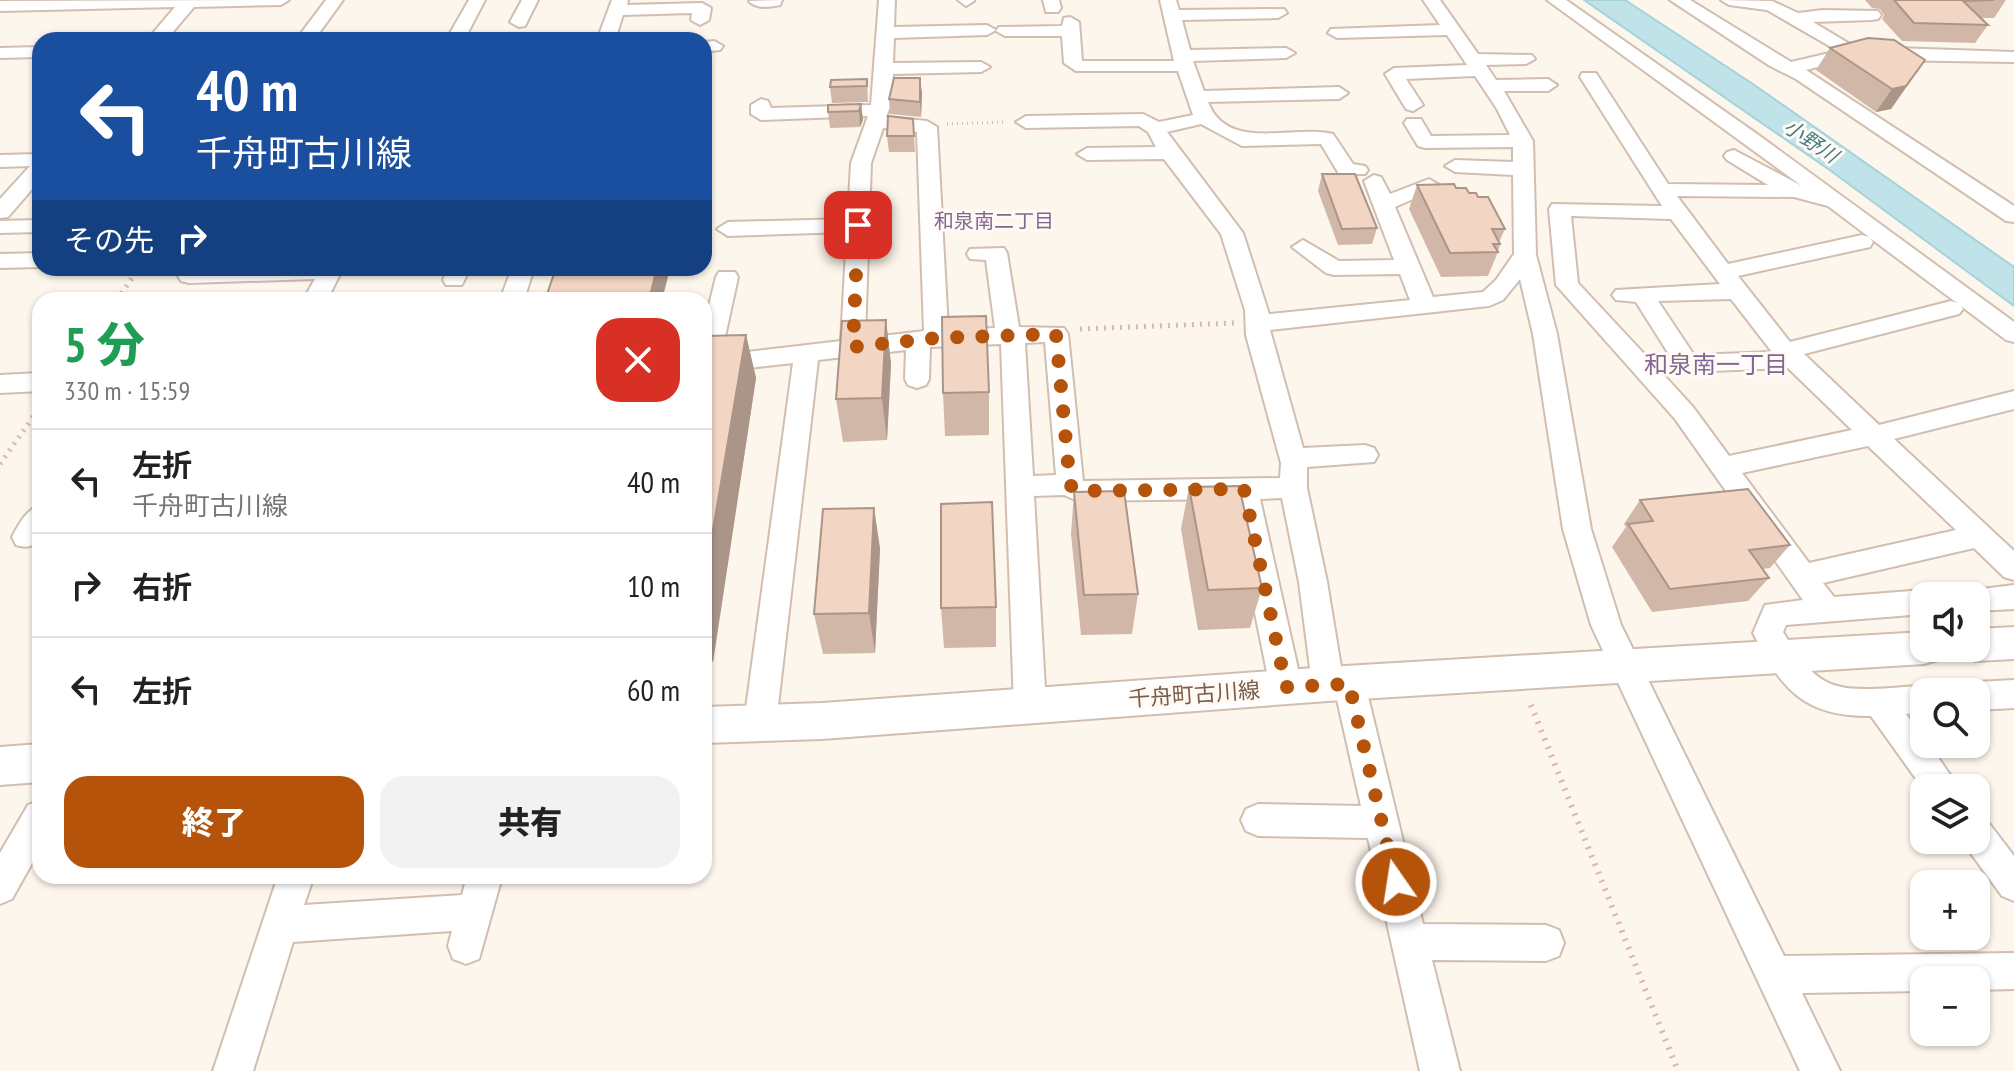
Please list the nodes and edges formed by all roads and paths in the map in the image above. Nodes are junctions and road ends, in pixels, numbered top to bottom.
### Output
1 (281, 0) edge
2 (335, 0) edge
3 (477, 0) edge
4 (530, 0) edge
5 (887, 0) edge
6 (1431, 0) edge
7 (1555, 0) edge
8 (1678, 0) edge
9 (1729, 0) edge
10 (190, 1) edge
11 (46, 3) edge
12 (619, 5) edge
13 (0, 6) edge
14 (1170, 8) edge
15 (1278, 13) dead end
16 (1872, 15) dead end
17 (1795, 19) junction
18 (700, 20) dead end
19 (519, 22) dead end
20 (1453, 30) junction
21 (163, 32) edge
22 (311, 32) edge
23 (459, 32) edge
24 (609, 32) edge
25 (886, 33) junction
26 (1337, 33) dead end
27 (32, 52) edge
28 (1854, 52) junction
29 (0, 53) edge
30 (1286, 53) dead end
31 (1388, 53) junction
32 (2014, 57) edge
33 (1526, 59) dead end
34 (1184, 61) junction
35 (981, 67) dead end
36 (1791, 68) junction
37 (885, 69) junction
38 (1482, 72) junction
39 (1589, 77) dead end
40 (1339, 93) dead end
41 (1196, 97) junction
42 (1560, 101) dead end
43 (761, 105) dead end
44 (878, 116) junction
45 (1204, 118) junction
46 (1026, 122) joint
47 (927, 127) junction
48 (1156, 129) junction
49 (1750, 138) junction
50 (1523, 141) junction
51 (1169, 153) junction
52 (1087, 154) dead end
53 (1734, 156) dead end
54 (32, 160) edge
55 (0, 161) edge
56 (1455, 166) dead end
57 (1524, 170) junction
58 (32, 177) edge
59 (1429, 185) edge
60 (1663, 190) junction
61 (1795, 191) junction
62 (1384, 204) junction
63 (1839, 204) junction
64 (0, 212) edge
65 (1677, 213) junction
66 (2014, 216) edge
67 (858, 225) junction
68 (32, 226) edge
69 (0, 227) edge
70 (728, 229) dead end
71 (1862, 242) dead end
72 (1303, 247) dead end
73 (1525, 248) junction
74 (978, 254) dead end
75 (32, 260) edge
76 (0, 261) edge
77 (1409, 267) junction
78 (1723, 272) junction
79 (727, 277) dead end
80 (1567, 277) junction
81 (1738, 291) junction
82 (1428, 307) junction
83 (1951, 309) dead end
84 (1260, 323) junction
85 (1056, 334) junction
86 (2014, 334) edge
87 (1010, 336) junction
88 (927, 339) junction
89 (712, 340) edge
90 (853, 347) junction
91 (807, 352) junction
92 (1790, 355) junction
93 (712, 364) edge
94 (1687, 364) junction
95 (1640, 366) junction
96 (917, 379) dead end
97 (32, 382) edge
98 (0, 384) edge
99 (2014, 400) edge
100 (32, 418) edge
101 (1874, 435) junction
102 (1365, 455) dead end
103 (1293, 458) junction
104 (0, 464) edge
105 (1723, 467) junction
106 (1070, 485) junction
107 (1019, 486) junction
108 (1293, 488) junction
109 (1244, 489) junction
110 (2014, 533) edge
111 (1982, 538) junction
112 (2014, 569) edge
113 (1802, 576) junction
114 (2014, 597) edge
115 (1990, 598) edge
116 (1910, 603) edge
117 (1825, 608) junction
118 (2014, 643) edge
119 (1990, 644) edge
120 (1910, 649) edge
121 (1782, 656) junction
122 (1625, 667) junction
123 (1338, 684) junction
124 (1286, 687) junction
125 (2014, 694) edge
126 (1990, 695) edge
127 (1910, 700) edge
128 (1878, 701) junction
129 (1531, 705) dead end
130 (1030, 706) junction
131 (760, 723) junction
132 (712, 725) edge
133 (32, 764) edge
134 (0, 766) edge
135 (1932, 774) edge
136 (1258, 820) dead end
137 (1382, 822) junction
138 (32, 830) edge
139 (1990, 852) edge
140 (293, 884) edge
141 (482, 884) edge
142 (2014, 884) edge
143 (0, 887) edge
144 (280, 925) junction
145 (1410, 942) junction
146 (1546, 943) dead end
147 (2014, 971) edge
148 (1775, 975) junction
149 (233, 1071) edge
150 (1440, 1071) edge
151 (1678, 1071) edge
152 (1820, 1071) edge

1 - 10 street
2 - 22 street
3 - 23 street
4 - 19 street
5 - 25 street
6 - 20 street
7 - 49 street
8 - 36 street
9 - 17 street
10 - 11 street
10 - 21 street
11 - 13 street
12 - 18 street
12 - 24 street
14 - 15 street
14 - 34 street
16 - 17 street
17 - 28 street
20 - 31 street
20 - 38 street
25 - 34 street
25 - 37 street
26 - 31 street
27 - 29 street
28 - 32 street
28 - 36 street
30 - 34 street
31 - 38 street
31 - 50 street
33 - 38 street
34 - 41 street
35 - 37 street
36 - 66 street
37 - 44 street
38 - 42 street
38 - 50 street
39 - 60 street
40 - 41 street
41 - 45 street
43 - 44 street
44 - 47 street
44 - 67 street
45 - 48 street
45 - 62 street
46 - 47 path
46 - 48 street
47 - 88 street
48 - 51 street
49 - 61 street
49 - 63 street
50 - 57 street
51 - 52 street
51 - 84 street
53 - 61 street
54 - 55 street
56 - 57 street
57 - 73 street
58 - 64 street
59 - 62 street
60 - 61 street
60 - 65 street
61 - 63 street
62 - 77 street
63 - 86 street
65 - 78 street
65 - 80 street
67 - 70 street
67 - 90 street
68 - 69 street
71 - 78 street
72 - 77 street
73 - 80 street
73 - 82 street
73 - 122 street
74 - 87 street
75 - 76 street
77 - 82 street
78 - 81 street
79 - 89 street
80 - 95 street
81 - 92 street
81 - 94 street
82 - 84 street
83 - 92 street
84 - 85 path
84 - 103 street
85 - 87 street
85 - 106 street
87 - 88 street
87 - 107 street
88 - 90 street
88 - 96 street
90 - 91 street
91 - 93 street
91 - 131 street
92 - 94 street
92 - 101 street
94 - 95 street
95 - 105 street
97 - 98 street
99 - 101 street
100 - 104 path
101 - 105 street
101 - 111 street
102 - 103 street
103 - 108 street
105 - 113 street
106 - 107 street
106 - 109 street
107 - 130 street
108 - 109 street
108 - 123 street
109 - 124 street
110 - 111 street
111 - 112 street
111 - 113 street
113 - 117 street
114 - 115 street
116 - 117 street
117 - 121 street
118 - 119 street
120 - 121 street, 千舟町古川線
121 - 122 street, 千舟町古川線
121 - 128 street
122 - 123 street, 千舟町古川線
122 - 148 street
123 - 124 street, 千舟町古川線
123 - 137 street
124 - 130 street, 千舟町古川線
125 - 126 street
127 - 128 street
128 - 135 street
129 - 151 path
130 - 131 street, 千舟町古川線
131 - 132 street, 千舟町古川線
133 - 134 street
136 - 137 street
137 - 145 street
138 - 143 street
139 - 142 street
140 - 144 street
141 - 144 street
144 - 149 street
145 - 146 street
145 - 150 street
147 - 148 street
148 - 152 street

